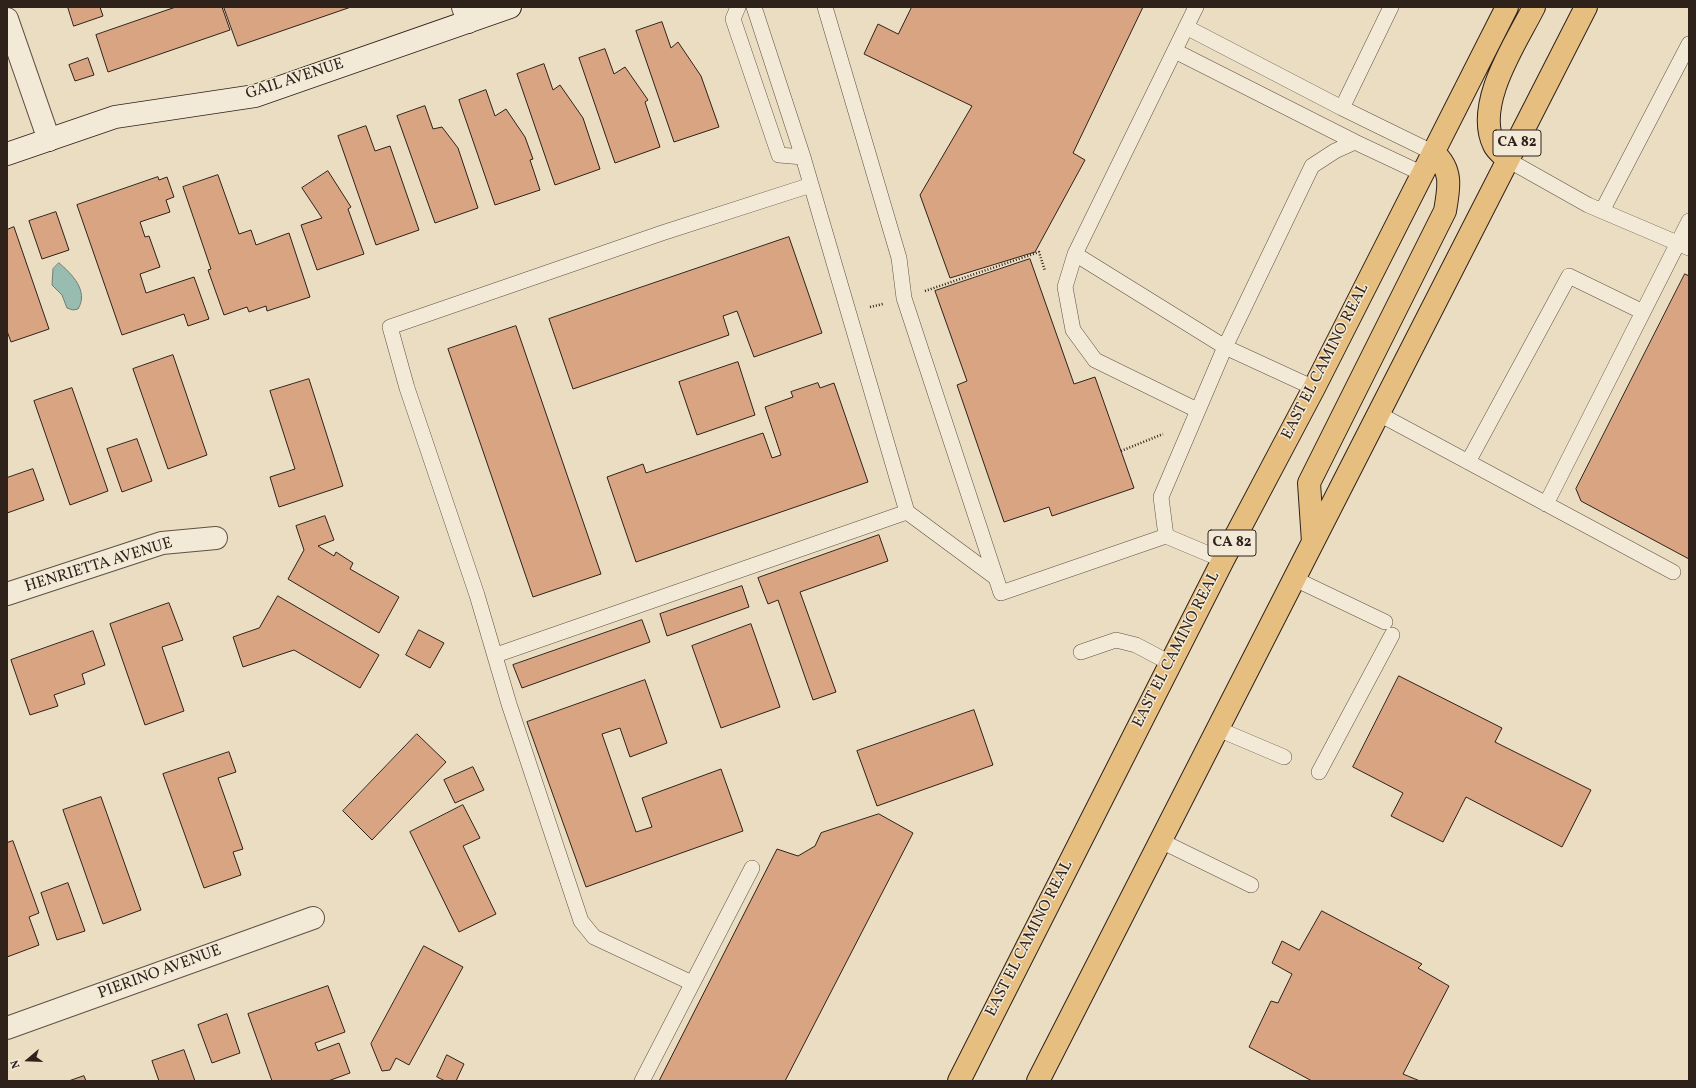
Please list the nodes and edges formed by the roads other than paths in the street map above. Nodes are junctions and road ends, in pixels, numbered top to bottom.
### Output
1 (510, 7) edge
2 (738, 7) edge
3 (754, 7) edge
4 (825, 7) edge
5 (1196, 7) edge
6 (1390, 7) edge
7 (1507, 7) edge
8 (1534, 7) edge
9 (1586, 7) edge
10 (465, 14) edge
11 (7, 19) edge
12 (1186, 27) junction
13 (1689, 44) edge
14 (1175, 51) junction
15 (1342, 108) junction
16 (48, 140) junction
17 (1355, 142) junction
18 (1434, 153) junction
19 (7, 154) edge
20 (804, 157) junction
21 (1508, 160) junction
22 (1423, 174) junction
23 (811, 186) junction
24 (1602, 211) junction
25 (1689, 222) edge
26 (1684, 246) edge
27 (1075, 254) junction
28 (1643, 312) junction
29 (1225, 348) junction
30 (1314, 388) junction
31 (1197, 410) junction
32 (1379, 414) junction
33 (1468, 462) junction
34 (1546, 504) junction
35 (907, 512) junction
36 (1166, 536) junction
37 (216, 538) dead end
38 (1314, 542) junction
39 (1223, 560) junction
40 (1673, 572) dead end
41 (995, 576) junction
42 (1295, 579) junction
43 (7, 594) edge
44 (1081, 652) dead end
45 (496, 655) junction
46 (1170, 663) junction
47 (1218, 729) junction
48 (1284, 757) dead end
49 (1319, 772) dead end
50 (1161, 841) junction
51 (752, 868) dead end
52 (1251, 885) dead end
53 (313, 918) dead end
54 (692, 983) junction
55 (7, 1028) edge
56 (642, 1081) edge
57 (959, 1081) edge
58 (1038, 1081) edge

1 - 10 street, GAIL AVENUE
2 - 20 lane
3 - 20 lane
4 - 41 lane
5 - 12 lane
6 - 15 lane
7 - 18 main road, EAST EL CAMINO REAL / CA 82
8 - 21 main road
9 - 21 main road, CA 82
10 - 16 street, GAIL AVENUE
11 - 16 street
12 - 14 lane
12 - 15 lane
13 - 24 lane
14 - 17 lane
14 - 27 lane
15 - 18 lane
16 - 19 street, GAIL AVENUE
17 - 22 lane
17 - 29 lane
18 - 22 main road, EAST EL CAMINO REAL / CA 82
18 - 38 main road
20 - 23 lane
21 - 24 lane
21 - 32 main road, CA 82
22 - 30 main road, EAST EL CAMINO REAL / CA 82
23 - 35 lane
23 - 45 lane
24 - 26 lane
25 - 26 lane
26 - 28 lane
27 - 29 lane
27 - 31 lane
28 - 33 lane
28 - 34 lane
29 - 30 lane
29 - 31 lane
30 - 39 main road, EAST EL CAMINO REAL / CA 82
31 - 36 lane
32 - 33 lane
32 - 38 main road, CA 82
33 - 34 lane
34 - 40 lane
35 - 41 lane
35 - 45 lane
36 - 39 lane
36 - 41 lane
37 - 43 street, HENRIETTA AVENUE
38 - 42 main road, CA 82
39 - 46 main road, EAST EL CAMINO REAL / CA 82
42 - 47 main road, CA 82
42 - 49 lane
44 - 46 lane
45 - 54 lane
46 - 57 main road, EAST EL CAMINO REAL / CA 82
47 - 48 lane
47 - 50 main road, CA 82
50 - 52 lane
50 - 58 main road, CA 82
51 - 54 lane
53 - 55 street, PIERINO AVENUE
54 - 56 lane

